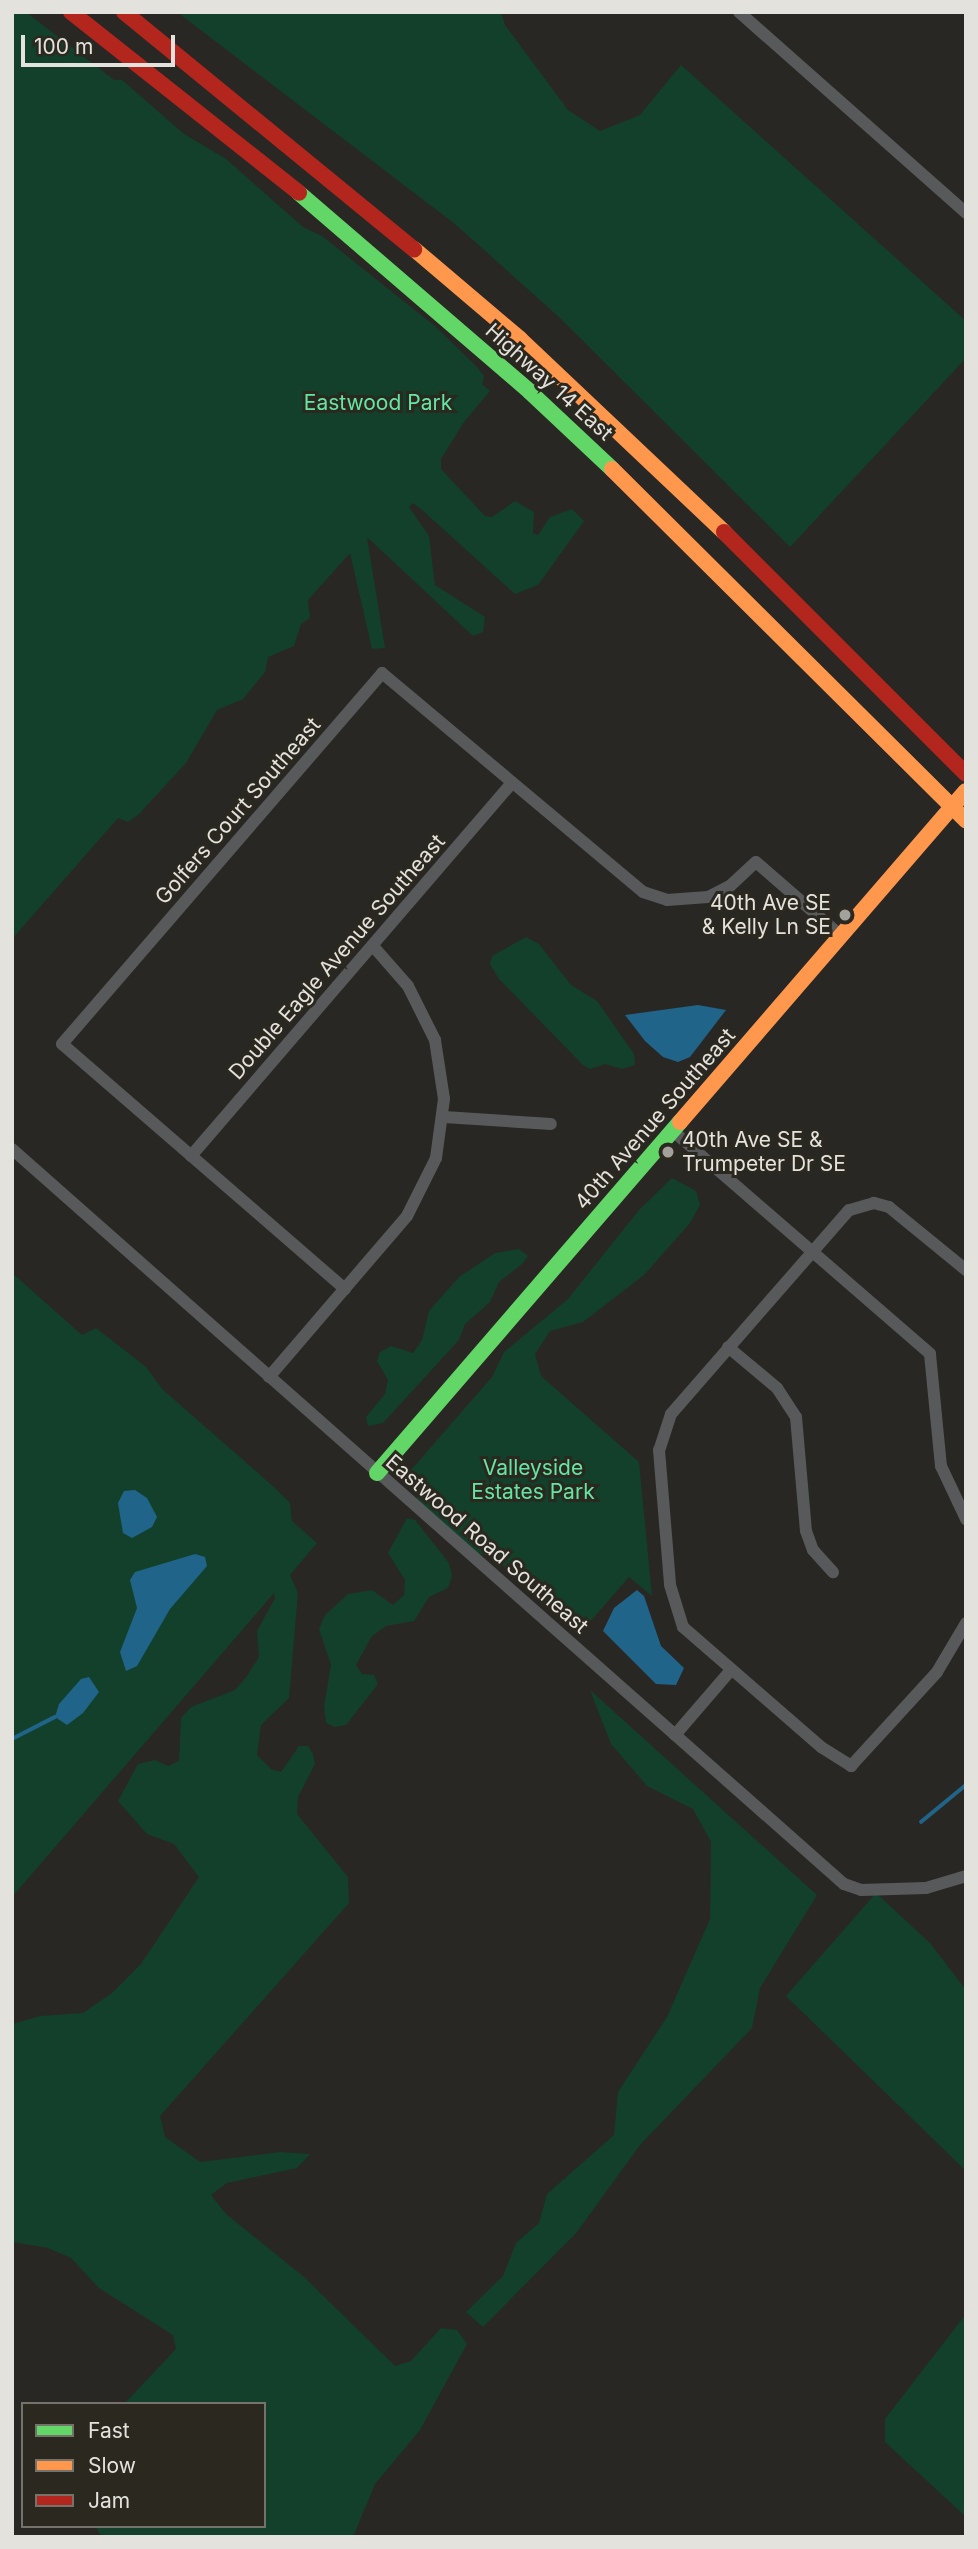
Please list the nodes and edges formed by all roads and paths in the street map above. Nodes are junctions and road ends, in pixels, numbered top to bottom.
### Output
1 (71, 12) edge
2 (124, 12) edge
3 (739, 12) edge
4 (966, 213) edge
5 (966, 774) edge
6 (512, 783) junction
7 (966, 791) edge
8 (952, 807) junction
9 (966, 821) edge
10 (841, 936) junction
11 (373, 947) junction
12 (444, 1117) junction
13 (551, 1124) dead end
14 (673, 1131) junction
15 (12, 1149) edge
16 (191, 1156) junction
17 (813, 1249) junction
18 (966, 1270) edge
19 (345, 1289) junction
20 (728, 1347) junction
21 (269, 1377) junction
22 (377, 1473) junction
23 (966, 1519) edge
24 (833, 1572) dead end
25 (966, 1623) edge
26 (731, 1670) junction
27 (675, 1735) junction
28 (966, 1876) edge

1 - 8 main road, Highway 14 East
2 - 5 main road, Highway 14 East
3 - 4 street
6 - 10 street, Golfers Court Southeast
6 - 11 street, Double Eagle Avenue Southeast
6 - 16 street, Golfers Court Southeast
7 - 8 main road, 40th Avenue Southeast
8 - 9 main road, Highway 14 East
8 - 10 main road, 40th Avenue Southeast
10 - 14 main road, 40th Avenue Southeast
11 - 12 street
11 - 16 street, Double Eagle Avenue Southeast
12 - 13 street
12 - 19 street
14 - 17 street
14 - 22 main road, 40th Avenue Southeast
15 - 21 street, Eastwood Road Southeast
16 - 19 street, Golfers Court Southeast
17 - 18 street
17 - 20 street
17 - 23 street
19 - 21 street
20 - 24 street
20 - 26 street
21 - 22 street, Eastwood Road Southeast
22 - 27 street, Eastwood Road Southeast
25 - 26 street
26 - 27 street
27 - 28 street, Eastwood Road Southeast

